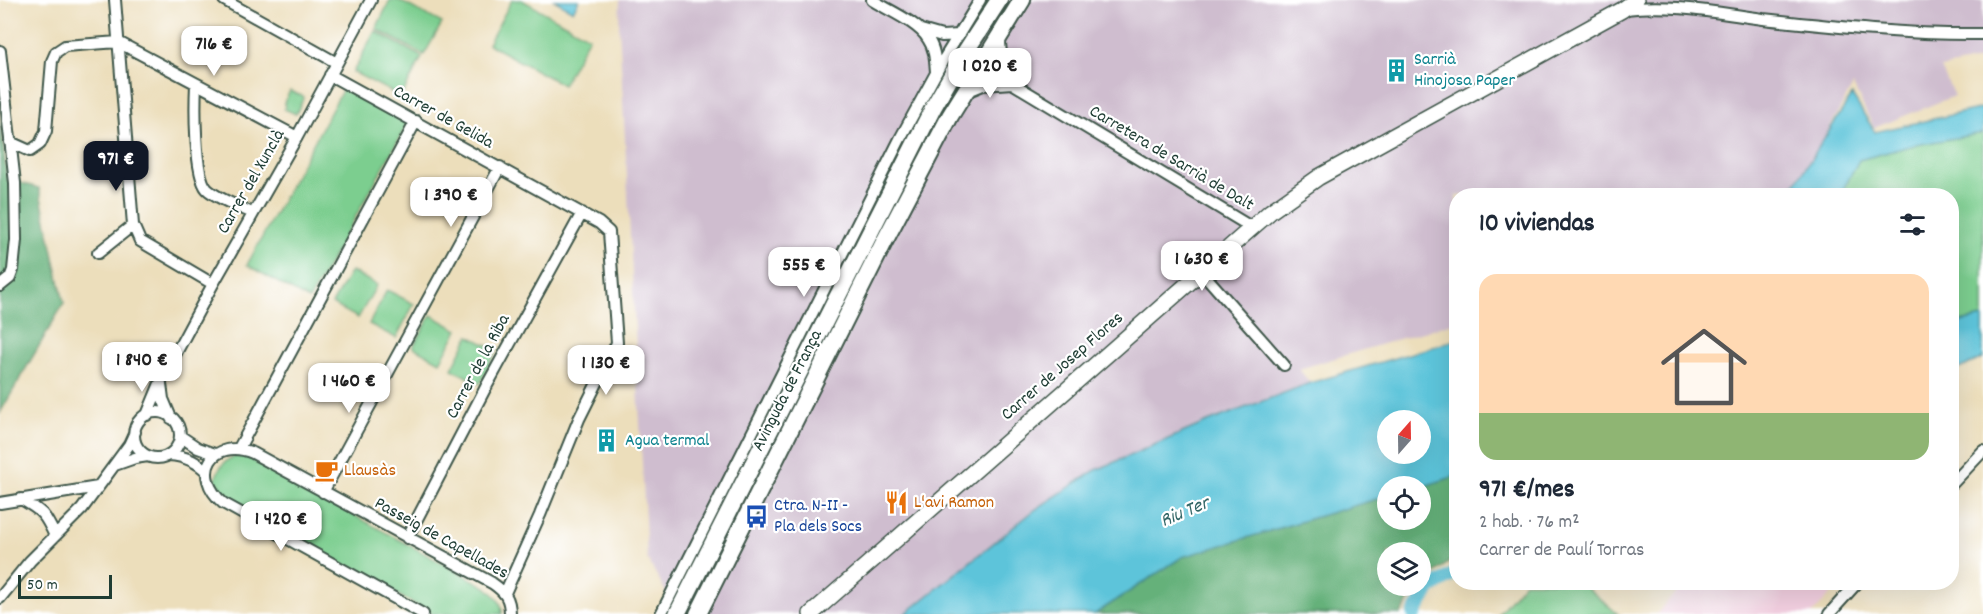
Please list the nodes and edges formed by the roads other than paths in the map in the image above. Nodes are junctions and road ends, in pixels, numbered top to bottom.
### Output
1 (114, 0) edge
2 (224, 0) edge
3 (371, 0) edge
4 (872, 0) edge
5 (980, 0) edge
6 (999, 0) edge
7 (1022, 0) edge
8 (1636, 0) edge
9 (1668, 4) edge
10 (1622, 10) junction
11 (916, 27) junction
12 (1000, 34) junction
13 (1983, 34) edge
14 (959, 35) junction
15 (118, 42) junction
16 (0, 51) edge
17 (336, 63) junction
18 (936, 72) junction
19 (330, 75) junction
20 (1012, 83) junction
21 (196, 84) junction
22 (964, 93) junction
23 (416, 122) junction
24 (297, 137) junction
25 (10, 142) junction
26 (500, 167) junction
27 (252, 213) junction
28 (582, 213) junction
29 (134, 225) junction
30 (1251, 227) junction
31 (98, 253) dead end
32 (1202, 271) junction
33 (213, 284) junction
34 (0, 286) edge
35 (1284, 365) dead end
36 (161, 381) junction
37 (147, 415) junction
38 (171, 418) junction
39 (135, 432) junction
40 (180, 436) junction
41 (239, 448) junction
42 (1983, 451) edge
43 (215, 454) junction
44 (169, 455) junction
45 (148, 456) junction
46 (115, 465) junction
47 (207, 472) junction
48 (1959, 477) edge
49 (98, 487) junction
50 (323, 492) junction
51 (21, 499) junction
52 (0, 503) edge
53 (55, 536) junction
54 (407, 538) junction
55 (1851, 590) edge
56 (506, 593) junction
57 (0, 598) edge
58 (511, 613) edge
59 (423, 614) edge
60 (662, 614) edge
61 (677, 614) edge
62 (698, 614) edge
63 (811, 614) edge
64 (1829, 614) edge

1 - 15 street
2 - 17 street
3 - 17 street, Carrer del Xunclà
4 - 11 street
5 - 14 street, Avinguda de França
6 - 61 main road, Avinguda de França
7 - 12 main road, Avinguda de França
8 - 10 street
9 - 10 street, Carrer de Josep Flores
9 - 13 street, Carrer de Josep Flores
10 - 30 street, Carrer de Josep Flores
11 - 14 street
11 - 18 street
12 - 20 street
12 - 22 main road, Avinguda de França
14 - 18 street, Avinguda de França
15 - 21 street
15 - 25 street
15 - 29 street
16 - 25 street
17 - 19 street, Carrer del Xunclà
18 - 60 street, Avinguda de França
19 - 23 street, Carrer de Gelida
19 - 24 street, Carrer del Xunclà
20 - 22 street
20 - 30 street, Carretera de Sarrià de Dalt
21 - 24 street
21 - 27 street
22 - 62 main road, Avinguda de França
23 - 26 street, Carrer de Gelida
23 - 41 street
24 - 27 street, Carrer del Xunclà
25 - 34 street
26 - 28 street, Carrer de Gelida
26 - 50 street
27 - 33 street, Carrer del Xunclà
28 - 54 street, Carrer de la Riba
28 - 56 street, Carrer de Gelida
29 - 31 street
29 - 33 street
30 - 32 street, Carrer de Josep Flores
32 - 35 street
32 - 63 street, Carrer de Josep Flores
33 - 36 street, Carrer del Xunclà
36 - 37 street, Carrer del Xunclà
36 - 38 street
37 - 38 street
37 - 39 street
38 - 40 street
39 - 45 street
39 - 46 street
40 - 43 street
40 - 44 street
41 - 43 street
41 - 50 street, Passeig de Capellades
42 - 48 street
43 - 47 street
44 - 45 street
44 - 47 street
45 - 46 street
46 - 49 street
47 - 59 street
49 - 51 street
49 - 53 street
50 - 54 street, Passeig de Capellades
51 - 52 street
51 - 53 street
53 - 57 street
54 - 56 street, Passeig de Capellades
55 - 64 street
56 - 58 street, Passeig de Capellades

